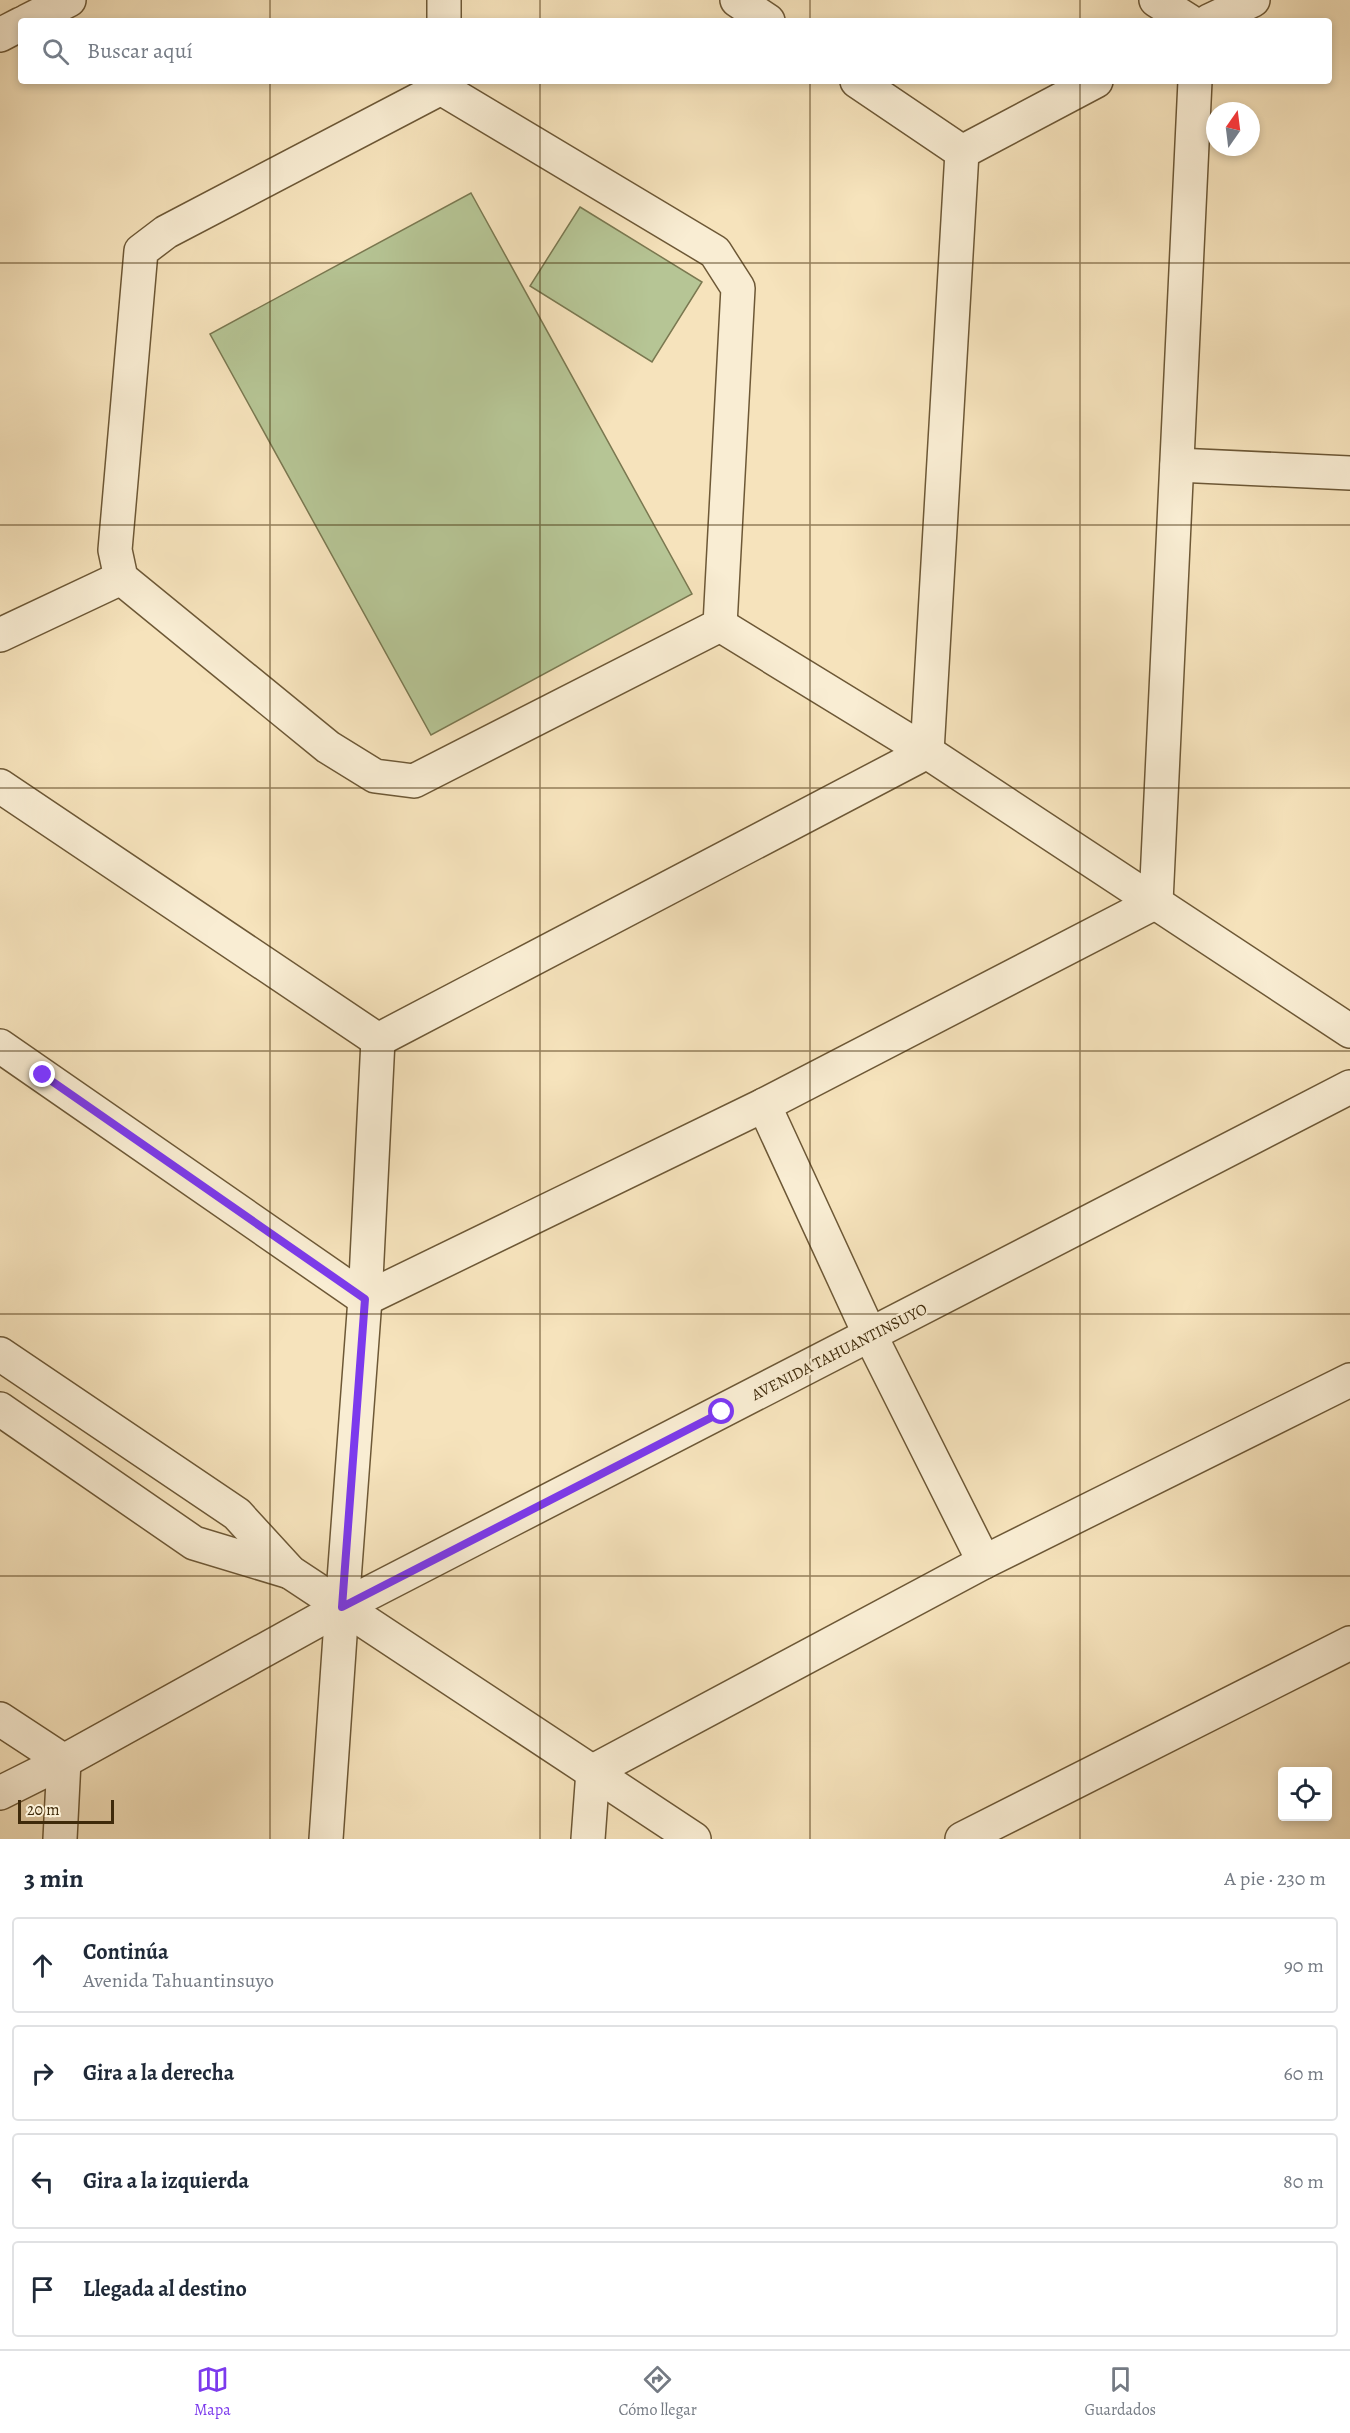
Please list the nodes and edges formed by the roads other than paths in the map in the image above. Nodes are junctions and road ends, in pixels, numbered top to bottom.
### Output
1 (69, 0) edge
2 (444, 0) edge
3 (737, 0) edge
4 (1156, 0) edge
5 (1253, 0) edge
6 (33, 18) edge
7 (444, 18) edge
8 (764, 18) edge
9 (1184, 18) edge
10 (1215, 18) edge
11 (18, 26) edge
12 (0, 35) edge
13 (442, 84) edge
14 (861, 84) edge
15 (1090, 84) edge
16 (1196, 84) edge
17 (962, 152) junction
18 (1177, 465) junction
19 (1350, 473) edge
20 (121, 578) junction
21 (720, 625) junction
22 (0, 635) edge
23 (927, 752) junction
24 (0, 786) edge
25 (1156, 902) junction
26 (1350, 1031) edge
27 (378, 1040) junction
28 (2, 1050) edge
29 (1350, 1087) edge
30 (764, 1105) junction
31 (365, 1299) junction
32 (870, 1335) junction
33 (0, 1354) edge
34 (1350, 1380) edge
35 (0, 1409) edge
36 (984, 1562) junction
37 (290, 1572) junction
38 (342, 1607) junction
39 (1350, 1643) edge
40 (0, 1719) edge
41 (64, 1761) junction
42 (593, 1771) junction
43 (0, 1793) edge
44 (60, 1839) edge
45 (326, 1839) edge
46 (588, 1839) edge
47 (694, 1839) edge
48 (962, 1839) edge

1 - 6 street
2 - 7 street
3 - 8 street
4 - 9 street
5 - 10 street
11 - 12 street
13 - 20 street
13 - 21 street
14 - 17 street
15 - 17 street
16 - 18 street
17 - 23 street
18 - 19 street
18 - 25 street
20 - 21 street
20 - 22 street
21 - 23 street
23 - 25 street
23 - 27 street
24 - 27 street
25 - 26 street
25 - 30 street
27 - 31 street
28 - 31 street
29 - 32 street, AVENIDA TAHUANTINSUYO
30 - 31 street
30 - 32 street
31 - 38 street
32 - 36 street
32 - 38 street, AVENIDA TAHUANTINSUYO
33 - 37 street
34 - 36 street
35 - 37 street
36 - 42 street
37 - 38 street
38 - 41 street, AVENIDA TAHUANTINSUYO
38 - 42 street
38 - 45 street
39 - 48 street
40 - 41 street
41 - 43 street, AVENIDA TAHUANTINSUYO
41 - 44 street
42 - 46 street
42 - 47 street

